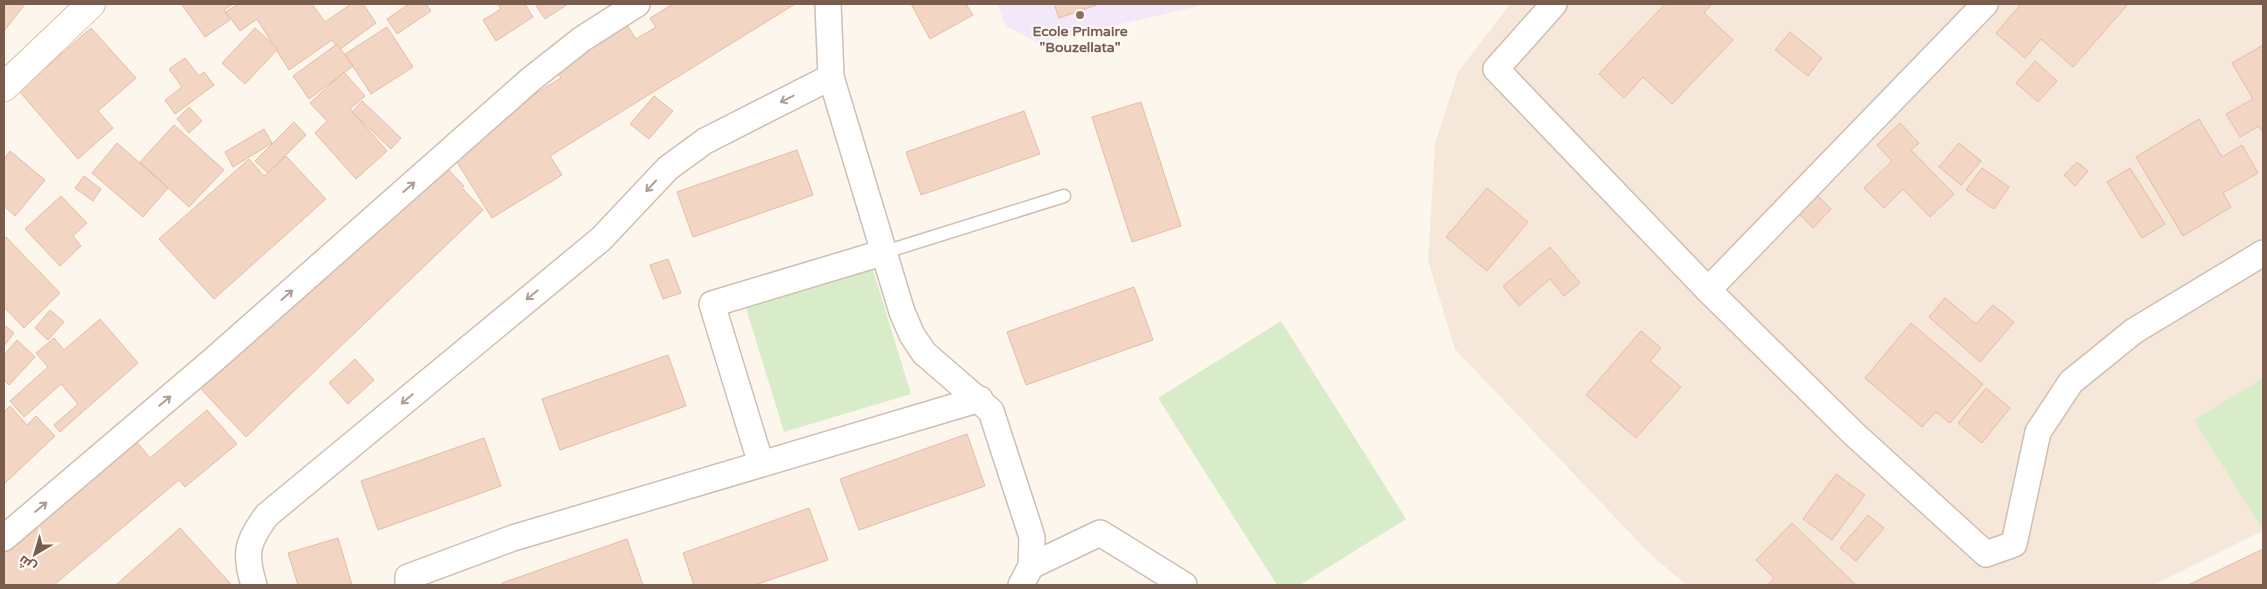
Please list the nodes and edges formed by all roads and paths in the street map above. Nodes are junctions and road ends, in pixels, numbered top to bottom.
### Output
1 (91, 4) edge
2 (637, 4) edge
3 (828, 4) edge
4 (1554, 4) edge
5 (1985, 4) edge
6 (831, 77) junction
7 (4, 88) edge
8 (1064, 196) dead end
9 (885, 252) junction
10 (2263, 253) edge
11 (1708, 290) junction
12 (980, 399) junction
13 (761, 464) junction
14 (4, 538) edge
15 (1026, 575) edge
16 (254, 585) edge
17 (408, 585) edge
18 (1184, 585) edge

1 - 7 main road
14 -> 2 street
3 - 6 street
4 - 11 street
5 - 11 street
6 - 9 street
6 -> 16 street
8 - 9 lane
9 - 12 street
9 - 13 street
10 - 11 street
12 - 13 street
12 - 15 street
13 - 17 street
15 - 18 street

